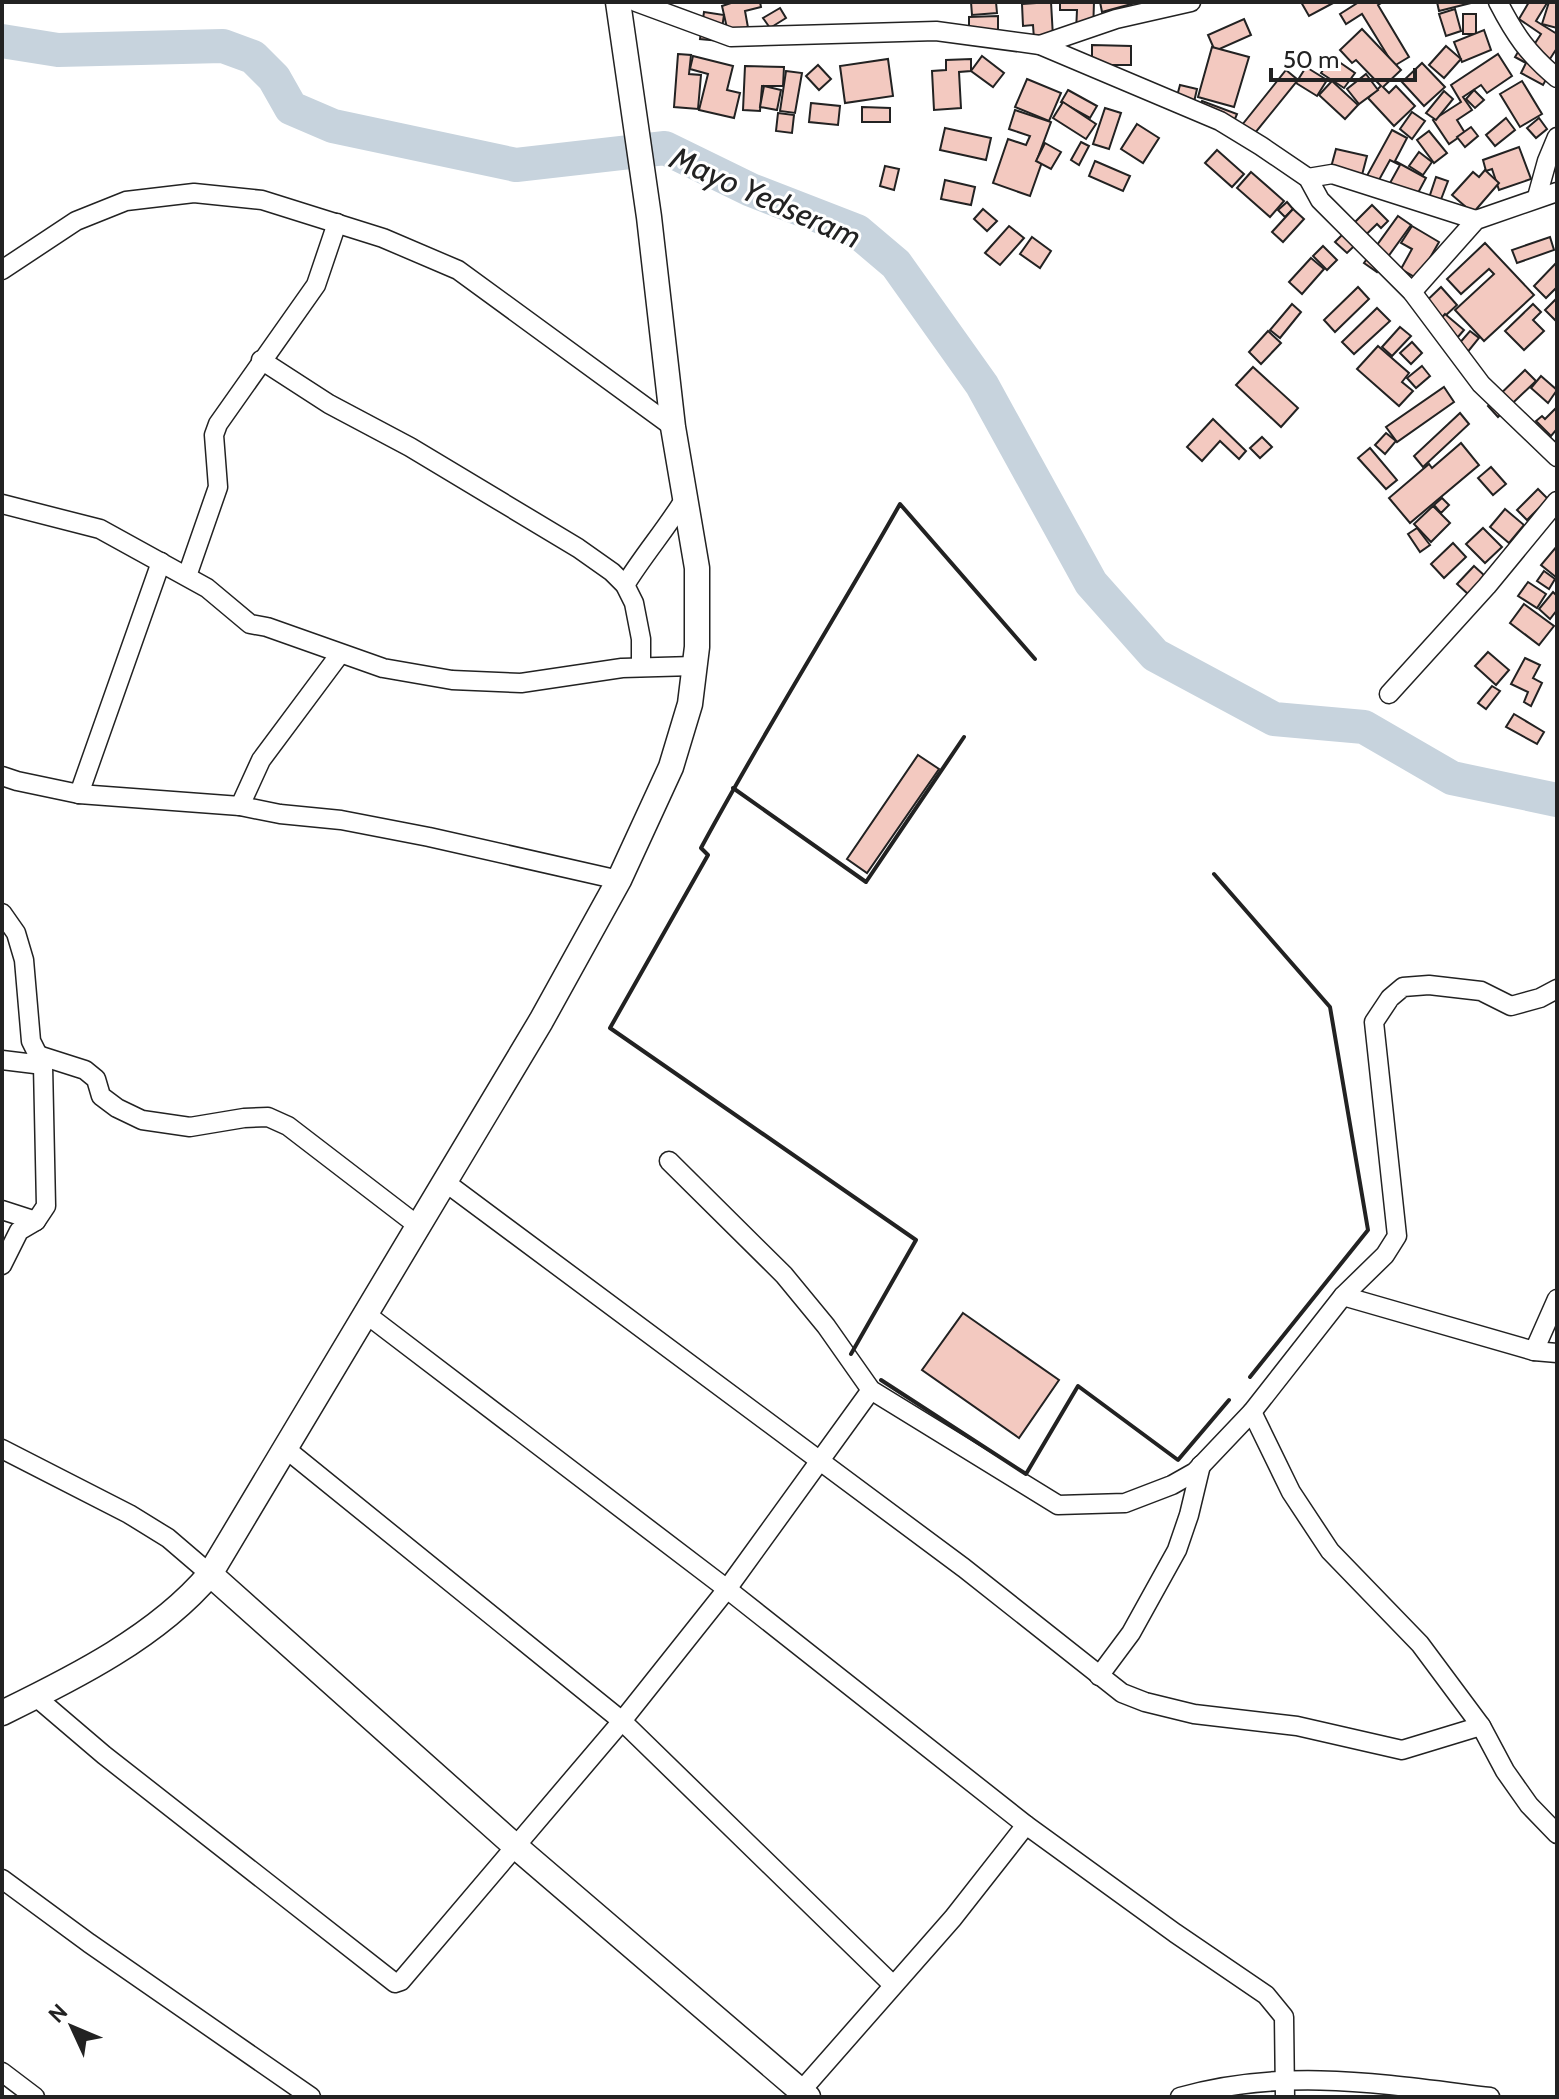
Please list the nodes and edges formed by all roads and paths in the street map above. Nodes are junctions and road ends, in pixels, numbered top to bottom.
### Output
1 (618, 2) edge
2 (636, 2) edge
3 (1191, 2) edge
4 (1498, 2) edge
5 (1040, 45) junction
6 (1557, 78) edge
7 (1557, 137) edge
8 (1308, 178) junction
9 (1557, 192) edge
10 (1537, 197) junction
11 (1476, 220) junction
12 (337, 223) junction
13 (2, 270) edge
14 (1412, 292) junction
15 (261, 360) junction
16 (673, 427) junction
17 (1557, 457) edge
18 (687, 495) junction
19 (1557, 501) edge
20 (2, 504) edge
21 (161, 562) junction
22 (187, 576) junction
23 (625, 585) junction
24 (340, 654) junction
25 (694, 666) junction
26 (641, 667) junction
27 (1389, 694) dead end
28 (2, 776) edge
29 (79, 794) junction
30 (240, 806) junction
31 (619, 880) junction
32 (2, 913) edge
33 (1557, 989) edge
34 (2, 1060) edge
35 (41, 1060) junction
36 (669, 1161) dead end
37 (445, 1182) junction
38 (2, 1210) edge
39 (36, 1221) junction
40 (417, 1225) junction
41 (2, 1265) edge
42 (1343, 1296) junction
43 (1557, 1299) edge
44 (366, 1314) junction
45 (1534, 1351) junction
46 (1557, 1353) edge
47 (871, 1390) junction
48 (1252, 1412) junction
49 (2, 1449) edge
50 (286, 1449) junction
51 (819, 1462) junction
52 (1201, 1465) junction
53 (210, 1574) junction
54 (727, 1589) junction
55 (1099, 1676) junction
56 (36, 1697) junction
57 (2, 1713) edge
58 (622, 1721) junction
59 (1481, 1726) junction
60 (1026, 1825) junction
61 (1557, 1834) edge
62 (515, 1846) junction
63 (2, 1879) edge
64 (893, 1985) junction
65 (2, 2072) edge
66 (1285, 2088) edge
67 (804, 2094) edge
68 (35, 2097) edge
69 (311, 2097) edge
70 (1180, 2097) edge
71 (1490, 2097) edge

1 - 16 main road
2 - 5 street
3 - 5 street
4 - 6 street
5 - 8 street
7 - 10 street
8 - 11 street
8 - 14 street
9 - 10 street
10 - 11 street
11 - 14 street
12 - 13 street
12 - 15 street
12 - 16 street
14 - 17 street
15 - 22 street
15 - 23 street
16 - 18 main road
18 - 23 street
18 - 25 main road
19 - 27 street
20 - 21 street
21 - 22 street
21 - 29 street
22 - 24 street
23 - 26 street
24 - 26 street
24 - 30 street
25 - 26 street
25 - 31 main road
28 - 29 street
29 - 30 street
30 - 31 street
31 - 37 main road
32 - 35 street
33 - 42 street
34 - 35 street
35 - 39 street
35 - 40 street
36 - 47 street
37 - 40 main road
37 - 51 street
38 - 39 street
39 - 41 street
40 - 44 main road
42 - 45 street
42 - 48 street
43 - 45 street
44 - 50 main road
44 - 54 street
45 - 46 street
47 - 51 street
47 - 52 street
48 - 52 street
48 - 59 street
49 - 53 street
50 - 53 main road
50 - 58 street
51 - 54 street
51 - 55 street
52 - 55 street
53 - 56 main road
53 - 62 main road
54 - 58 street
54 - 60 street
55 - 59 street
56 - 57 main road
56 - 62 street
58 - 62 street
58 - 64 street
59 - 61 street
60 - 64 street
60 - 66 street
62 - 67 main road
63 - 69 street
64 - 67 street
65 - 68 street
66 - 70 street
66 - 71 street

